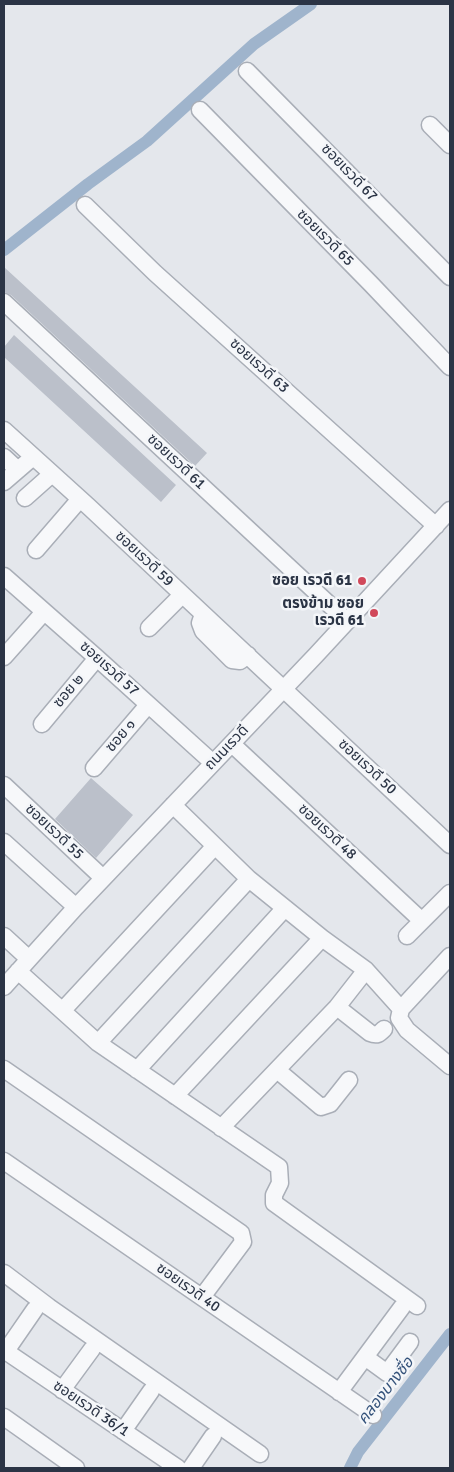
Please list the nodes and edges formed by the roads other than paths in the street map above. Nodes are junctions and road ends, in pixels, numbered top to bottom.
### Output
1 (247, 70) dead end
2 (200, 110) dead end
3 (430, 125) dead end
4 (450, 145) edge
5 (85, 205) dead end
6 (450, 277) edge
7 (4, 302) edge
8 (450, 366) edge
9 (4, 430) edge
10 (4, 457) edge
11 (33, 457) junction
12 (18, 470) junction
13 (52, 474) junction
14 (4, 482) edge
15 (25, 498) dead end
16 (80, 500) junction
17 (450, 510) edge
18 (436, 526) junction
19 (36, 550) dead end
20 (4, 576) edge
21 (182, 595) junction
22 (44, 612) junction
23 (347, 621) junction
24 (149, 628) dead end
25 (4, 657) edge
26 (97, 658) junction
27 (283, 689) junction
28 (148, 704) junction
29 (42, 724) dead end
30 (232, 744) junction
31 (213, 763) junction
32 (94, 768) dead end
33 (4, 785) edge
34 (173, 805) junction
35 (4, 842) edge
36 (450, 845) edge
37 (215, 846) junction
38 (104, 878) junction
39 (249, 879) junction
40 (450, 893) edge
41 (76, 907) junction
42 (285, 908) junction
43 (422, 921) junction
44 (4, 936) edge
45 (408, 936) dead end
46 (322, 938) junction
47 (450, 956) edge
48 (23, 965) junction
49 (366, 970) junction
50 (4, 987) edge
51 (337, 1007) junction
52 (401, 1008) junction
53 (63, 1010) junction
54 (384, 1029) dead end
55 (98, 1043) junction
56 (450, 1066) edge
57 (4, 1069) edge
58 (137, 1070) junction
59 (277, 1070) junction
60 (349, 1080) dead end
61 (176, 1096) junction
62 (220, 1128) junction
63 (4, 1161) edge
64 (4, 1273) edge
65 (202, 1298) junction
66 (34, 1309) dead end
67 (410, 1342) dead end
68 (92, 1349) dead end
69 (5, 1350) edge
70 (365, 1357) junction
71 (62, 1390) junction
72 (151, 1391) dead end
73 (339, 1392) junction
74 (373, 1415) dead end
75 (4, 1416) edge
76 (123, 1431) junction
77 (213, 1436) dead end
78 (260, 1454) dead end
79 (76, 1468) edge
80 (178, 1468) edge
81 (191, 1468) edge

1 - 6 street, ซอยเรวดี 67
2 - 8 street, ซอยเรวดี 65
3 - 4 street
5 - 18 street, ซอยเรวดี 63
7 - 23 street, ซอยเรวดี 61
9 - 11 street, ซอยเรวดี 59
10 - 12 street
11 - 12 street
11 - 13 street, ซอยเรวดี 59
12 - 14 street
13 - 15 street
13 - 16 street, ซอยเรวดี 59
16 - 19 street
16 - 21 street, ซอยเรวดี 59
17 - 18 street, ถนนเรวดี
18 - 23 street, ถนนเรวดี
20 - 22 street, ซอยเรวดี 57
21 - 24 street
21 - 27 street, ซอยเรวดี 59
22 - 25 street
22 - 26 street, ซอยเรวดี 57
23 - 27 street, ถนนเรวดี
26 - 28 street, ซอยเรวดี 57
26 - 29 street, ซอย ๒
27 - 30 street, ถนนเรวดี
27 - 36 street, ซอยเรวดี 50
28 - 31 street, ซอยเรวดี 57
28 - 32 street, ซอย ๑
30 - 31 street, ถนนเรวดี
30 - 43 street, ซอยเรวดี 48
31 - 34 street, ถนนเรวดี
33 - 38 street, ซอยเรวดี 55
34 - 37 street
34 - 38 street, ถนนเรวดี
35 - 41 street
37 - 39 street
37 - 53 street
38 - 41 street, ถนนเรวดี
39 - 42 street
39 - 55 street
40 - 43 street
41 - 48 street, ถนนเรวดี
42 - 46 street
42 - 58 street
43 - 45 street
44 - 48 street
46 - 49 street
46 - 61 street
47 - 52 street
48 - 50 street, ถนนเรวดี
48 - 53 street
49 - 51 street
49 - 52 street
51 - 54 street
51 - 59 street
52 - 56 street
53 - 55 street
55 - 58 street
57 - 65 street
58 - 61 street
59 - 60 street
59 - 62 street
61 - 62 street
62 - 70 street
63 - 65 street, ซอยเรวดี 40
64 - 78 street
65 - 73 street, ซอยเรวดี 40
66 - 69 street
67 - 70 street
68 - 71 street
69 - 71 street, ซอยเรวดี 36/1
70 - 73 street
71 - 76 street, ซอยเรวดี 36/1
72 - 76 street
73 - 74 street, ซอยเรวดี 40
75 - 79 street
76 - 80 street, ซอยเรวดี 36/1
77 - 81 street

